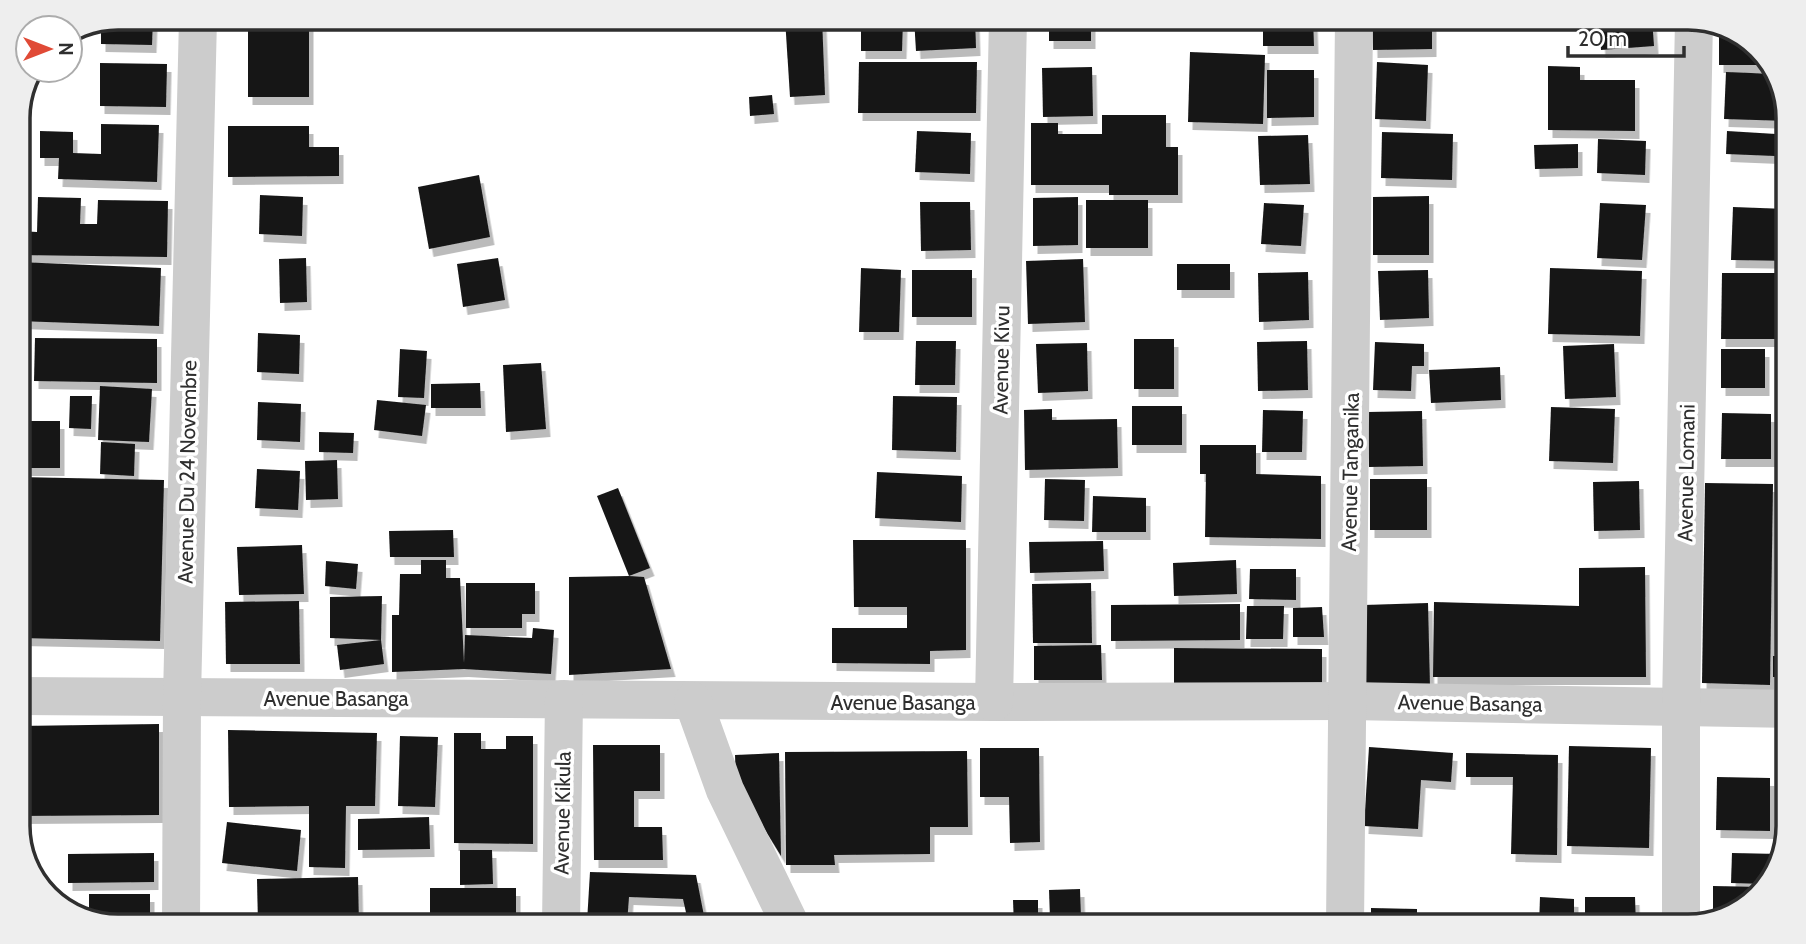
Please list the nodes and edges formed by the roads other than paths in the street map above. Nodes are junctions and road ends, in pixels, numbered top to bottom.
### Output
1 (198, 30) edge
2 (1008, 30) edge
3 (1354, 30) edge
4 (1694, 30) edge
5 (30, 696) edge
6 (182, 697) junction
7 (564, 699) junction
8 (693, 701) junction
9 (1348, 701) junction
10 (994, 702) junction
11 (1681, 707) junction
12 (1776, 709) edge
13 (181, 914) edge
14 (561, 914) edge
15 (785, 914) edge
16 (1345, 914) edge
17 (1681, 914) edge

1 - 6 street, Avenue Du 24 Novembre
2 - 10 street, Avenue Kivu
3 - 9 street, Avenue Tanganika
4 - 11 street, Avenue Lomani
5 - 6 street, Avenue Basanga
6 - 7 street, Avenue Basanga
6 - 13 street, Avenue Du 24 Novembre
7 - 8 street, Avenue Basanga
7 - 14 street, Avenue Kikula
8 - 10 street, Avenue Basanga
8 - 15 street
9 - 10 street, Avenue Basanga
9 - 11 street, Avenue Basanga
9 - 16 street, Avenue Tanganika
11 - 12 street, Avenue Basanga
11 - 17 street, Avenue Lomani

